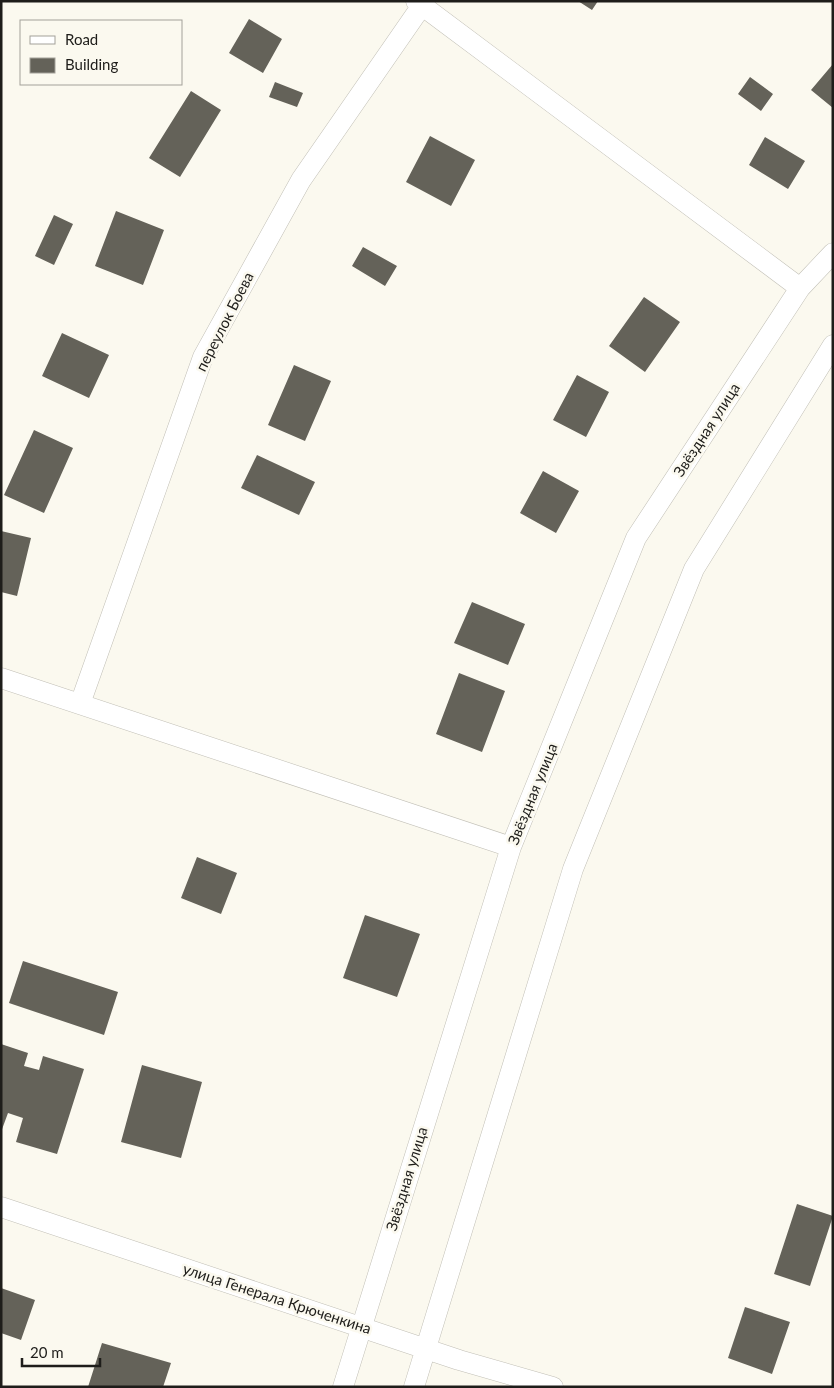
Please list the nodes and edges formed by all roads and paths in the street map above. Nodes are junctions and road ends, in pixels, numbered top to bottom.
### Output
1 (420, 3) edge
2 (833, 253) edge
3 (800, 288) junction
4 (833, 345) edge
5 (1, 678) edge
6 (80, 704) junction
7 (511, 847) junction
8 (1, 1207) edge
9 (361, 1327) junction
10 (426, 1349) junction
11 (343, 1387) edge
12 (414, 1387) edge
13 (553, 1387) edge

1 - 3 street
1 - 6 street, переулок Боева
2 - 3 street, Звёздная улица
3 - 7 street, Звёздная улица
4 - 10 street
5 - 6 street
6 - 7 street
7 - 9 street, Звёздная улица
8 - 9 street, улица Генерала Крюченкина
9 - 10 street, улица Генерала Крюченкина
9 - 11 street, Звёздная улица
10 - 12 street
10 - 13 street, улица Генерала Крюченкина

